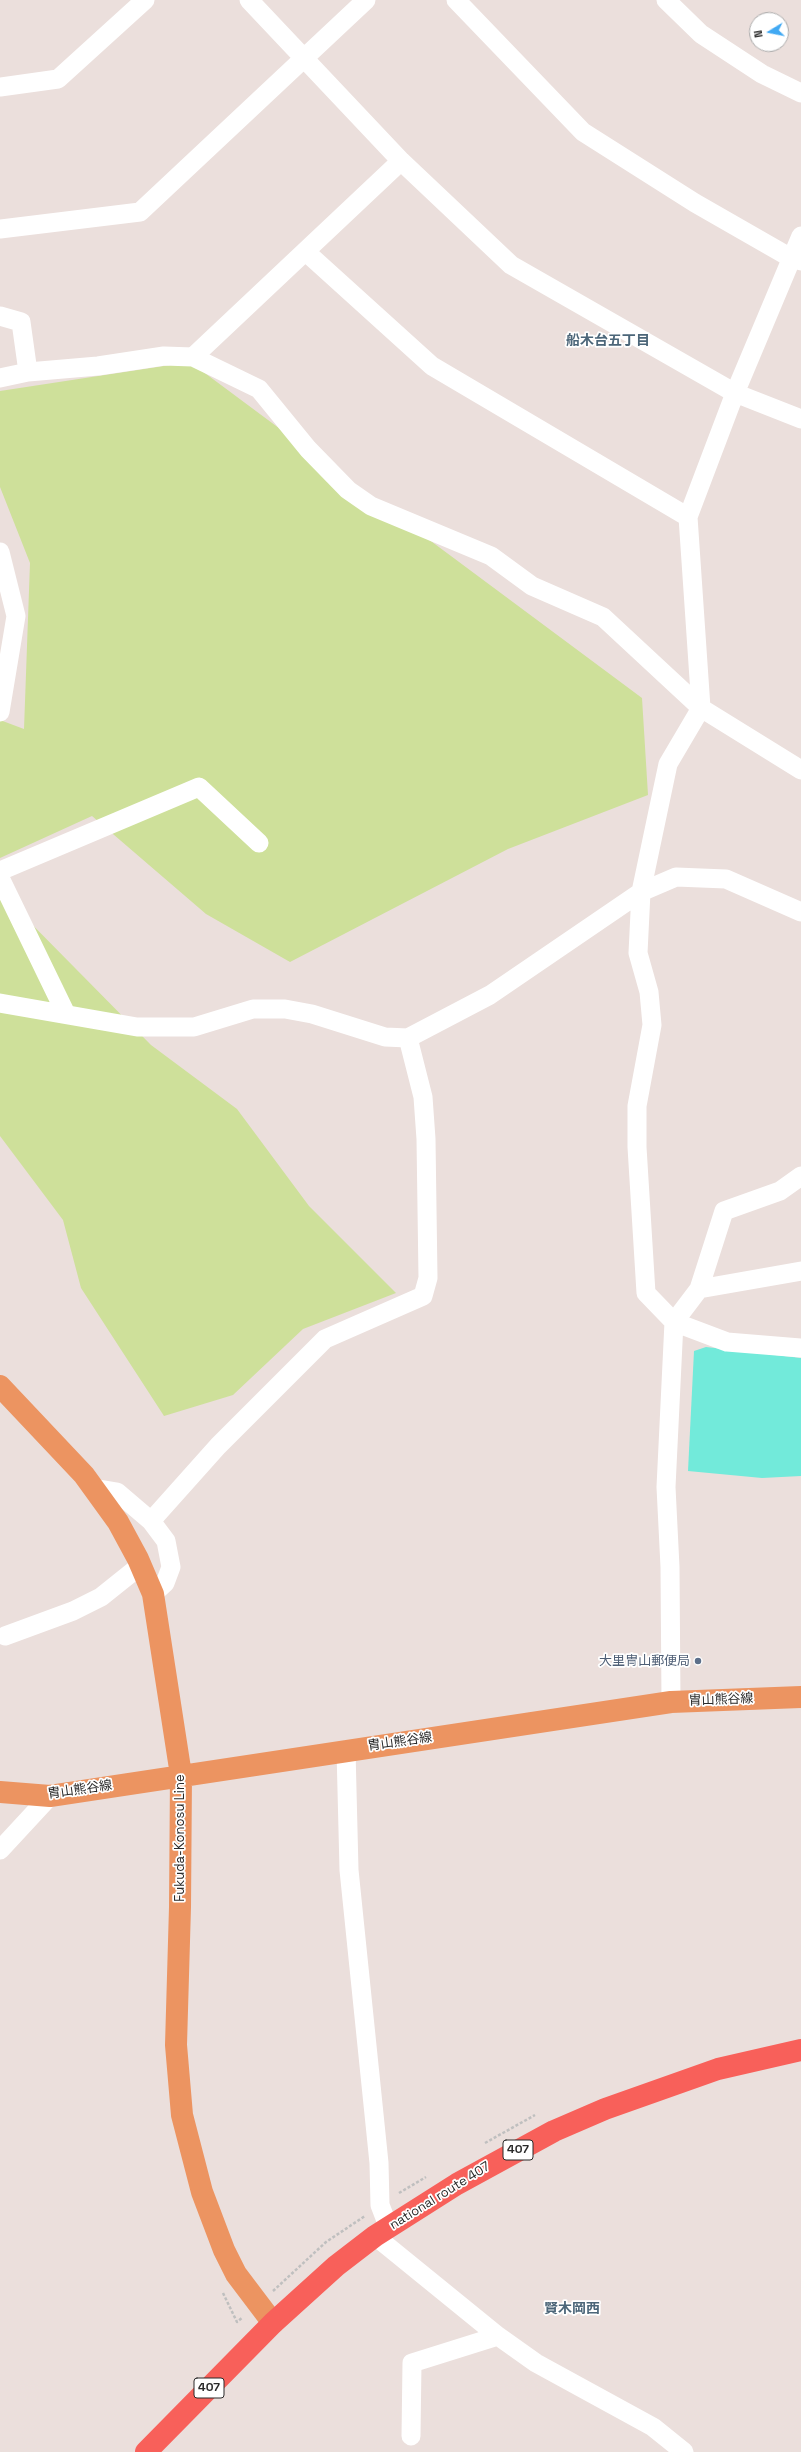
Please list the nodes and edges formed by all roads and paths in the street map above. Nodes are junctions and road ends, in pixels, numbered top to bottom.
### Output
1 (145, 0) edge
2 (249, 0) edge
3 (366, 0) edge
4 (456, 0) edge
5 (666, 0) edge
6 (303, 57) junction
7 (0, 87) edge
8 (801, 93) edge
9 (401, 161) junction
10 (0, 229) edge
11 (801, 236) edge
12 (306, 252) junction
13 (796, 260) edge
14 (0, 316) edge
15 (193, 357) junction
16 (28, 372) junction
17 (0, 378) edge
18 (735, 393) junction
19 (801, 419) edge
20 (688, 517) junction
21 (0, 552) edge
22 (701, 708) junction
23 (0, 712) edge
24 (801, 770) edge
25 (259, 843) dead end
26 (0, 871) edge
27 (0, 878) edge
28 (641, 892) junction
29 (801, 912) edge
30 (0, 1003) edge
31 (66, 1014) junction
32 (408, 1038) junction
33 (801, 1176) edge
34 (801, 1271) edge
35 (699, 1289) junction
36 (674, 1322) junction
37 (801, 1348) edge
38 (0, 1386) edge
39 (93, 1488) junction
40 (152, 1521) junction
41 (141, 1565) junction
42 (152, 1594) junction
43 (5, 1636) dead end
44 (801, 1697) edge
45 (671, 1702) junction
46 (346, 1750) junction
47 (181, 1775) junction
48 (0, 1792) edge
49 (50, 1796) junction
50 (0, 1850) edge
51 (801, 2050) edge
52 (370, 2212) dead end
53 (383, 2231) junction
54 (285, 2280) dead end
55 (273, 2323) junction
56 (498, 2336) junction
57 (411, 2436) dead end
58 (146, 2452) edge
59 (684, 2452) edge

1 - 7 street
2 - 6 street
3 - 6 street
4 - 13 street
5 - 8 street
6 - 9 street
6 - 10 street
9 - 12 street
9 - 18 street
11 - 13 street
12 - 15 street
12 - 20 street
13 - 18 street
14 - 16 street
15 - 16 street
15 - 22 street
16 - 17 street
18 - 19 street
18 - 20 street
20 - 22 street
21 - 23 street
22 - 24 street
22 - 28 street
25 - 26 street
27 - 31 street
28 - 29 street
28 - 32 street
28 - 36 street
30 - 31 street
31 - 32 street
32 - 40 street
33 - 35 street
34 - 35 street
35 - 36 street
36 - 37 street
36 - 45 street
38 - 39 main road, Fukuda-Konosu Line
39 - 40 street
39 - 41 main road, Fukuda-Konosu Line
40 - 42 street
41 - 42 main road, Fukuda-Konosu Line
41 - 43 street
42 - 47 main road, Fukuda-Konosu Line
44 - 45 main road, 胄山熊谷線
45 - 46 main road, 胄山熊谷線
46 - 47 main road, 胄山熊谷線
46 - 53 street
47 - 49 main road, 胄山熊谷線
47 - 55 main road, Fukuda-Konosu Line
48 - 49 main road, 胄山熊谷線
49 - 50 street
51 - 53 highway, national route 407 / 407
52 - 54 path
53 - 55 highway, national route 407 / 407
53 - 56 street
55 - 58 highway, national route 407 / 407
56 - 57 street
56 - 59 street

